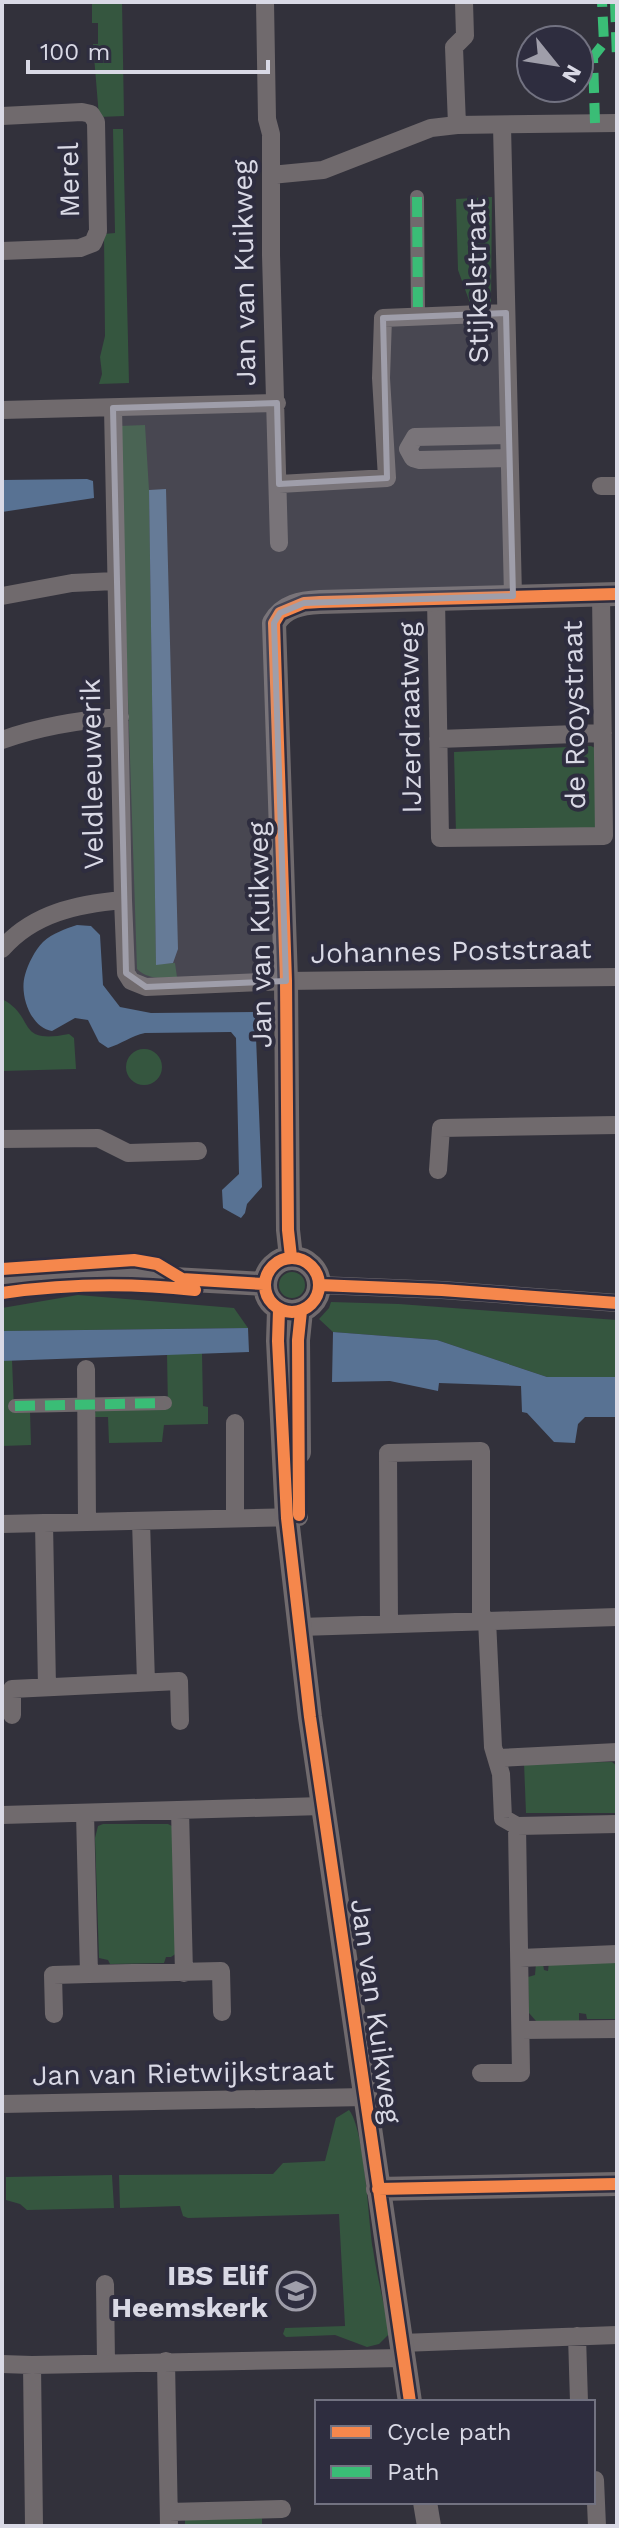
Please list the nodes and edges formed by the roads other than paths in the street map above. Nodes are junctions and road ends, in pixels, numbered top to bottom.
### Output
1 (265, 2) edge
2 (464, 2) edge
3 (2, 116) edge
4 (617, 123) edge
5 (457, 125) junction
6 (502, 126) junction
7 (271, 175) junction
8 (417, 197) dead end
9 (2, 251) edge
10 (506, 313) junction
11 (418, 315) junction
12 (277, 403) junction
13 (113, 408) junction
14 (2, 410) edge
15 (509, 435) junction
16 (509, 458) junction
17 (279, 484) junction
18 (279, 543) dead end
19 (115, 581) junction
20 (609, 594) edge
21 (2, 596) edge
22 (513, 596) junction
23 (436, 598) junction
24 (120, 717) junction
25 (603, 733) junction
26 (438, 739) junction
27 (2, 740) edge
28 (440, 838) joint
29 (123, 900) junction
30 (2, 949) edge
31 (617, 977) edge
32 (286, 981) junction
33 (617, 1125) edge
34 (2, 1139) edge
35 (198, 1151) dead end
36 (438, 1170) dead end
37 (291, 1257) junction
38 (2, 1284) edge
39 (264, 1284) junction
40 (319, 1285) junction
41 (617, 1303) edge
42 (290, 1310) junction
43 (86, 1369) dead end
44 (165, 1403) dead end
45 (86, 1404) junction
46 (15, 1406) dead end
47 (235, 1423) dead end
48 (235, 1517) junction
49 (293, 1517) junction
50 (141, 1521) junction
51 (87, 1522) junction
52 (44, 1523) junction
53 (2, 1524) edge
54 (617, 1617) edge
55 (484, 1620) junction
56 (389, 1624) junction
57 (300, 1627) junction
58 (146, 1682) junction
59 (47, 1687) junction
60 (12, 1715) dead end
61 (180, 1721) dead end
62 (617, 1752) edge
63 (498, 1758) junction
64 (322, 1806) junction
65 (180, 1810) junction
66 (85, 1813) junction
67 (2, 1815) edge
68 (617, 1824) edge
69 (517, 1826) junction
70 (617, 1954) edge
71 (520, 1958) junction
72 (184, 1973) junction
73 (89, 1974) junction
74 (222, 2012) dead end
75 (54, 2014) dead end
76 (617, 2029) edge
77 (521, 2030) junction
78 (481, 2073) dead end
79 (365, 2097) junction
80 (2, 2104) edge
81 (617, 2184) edge
82 (378, 2189) junction
83 (105, 2284) dead end
84 (617, 2335) edge
85 (577, 2336) junction
86 (402, 2351) junction
87 (166, 2361) junction
88 (106, 2363) junction
89 (2, 2364) edge
90 (32, 2365) junction
91 (410, 2400) edge
92 (579, 2400) edge
93 (595, 2480) edge
94 (425, 2504) edge
95 (273, 2515) edge
96 (169, 2519) edge
97 (34, 2526) edge
98 (429, 2526) edge
99 (597, 2526) edge

1 - 7 street, Jan van Kuikweg
2 - 5 street
3 - 9 street, Merel
4 - 6 street
5 - 6 street
5 - 7 street
6 - 10 street, Stijkelstraat
7 - 12 street, Jan van Kuikweg
8 - 11 street
10 - 11 street
10 - 15 street, Stijkelstraat
11 - 17 street
12 - 13 street
12 - 17 street, Jan van Kuikweg
13 - 14 street
13 - 19 street, Veldleeuwerik
15 - 16 street, Stijkelstraat
15 - 16 street
16 - 22 street, Stijkelstraat
17 - 18 street, Jan van Kuikweg
19 - 21 street
19 - 24 street, Veldleeuwerik
20 - 22 street
20 - 25 street, de Rooystraat
22 - 23 street
23 - 26 street, IJzerdraatweg
23 - 32 street, Jan van Kuikweg
24 - 27 street
24 - 29 street, Veldleeuwerik
25 - 26 street
25 - 28 street, de Rooystraat
26 - 28 street, IJzerdraatweg
29 - 30 street
29 - 32 street, Veldleeuwerik
31 - 32 street, Johannes Poststraat
32 - 37 street, Jan van Kuikweg
33 - 36 street
34 - 35 street
37 - 39 street
37 - 40 street
38 - 39 street
39 - 42 street
40 - 41 street
40 - 42 street
42 - 49 street, Jan van Kuikweg
43 - 45 street
44 - 45 street
45 - 46 street
45 - 51 street
47 - 48 street
48 - 49 street
48 - 50 street
49 - 57 street, Jan van Kuikweg
50 - 51 street
50 - 58 street
51 - 52 street
52 - 53 street
52 - 59 street
54 - 55 street
55 - 56 street
55 - 56 street
55 - 63 street
56 - 57 street
57 - 64 street, Jan van Kuikweg
58 - 59 street
58 - 61 street
59 - 60 street
62 - 63 street
63 - 69 street
64 - 65 street
64 - 79 street, Jan van Kuikweg
65 - 66 street
65 - 72 street
66 - 67 street
66 - 73 street
68 - 69 street
69 - 71 street
70 - 71 street
71 - 77 street
72 - 73 street
72 - 74 street
73 - 75 street
76 - 77 street
77 - 78 street
79 - 80 street, Jan van Rietwijkstraat
79 - 82 street, Jan van Kuikweg
81 - 82 street
82 - 86 street, Jan van Kuikweg
83 - 88 street
84 - 85 street
85 - 86 street
85 - 92 street
86 - 87 street
86 - 91 street, Jan van Kuikweg
87 - 88 street
87 - 96 street
88 - 90 street
89 - 90 street
90 - 97 street
93 - 99 street
94 - 98 street
95 - 96 street

